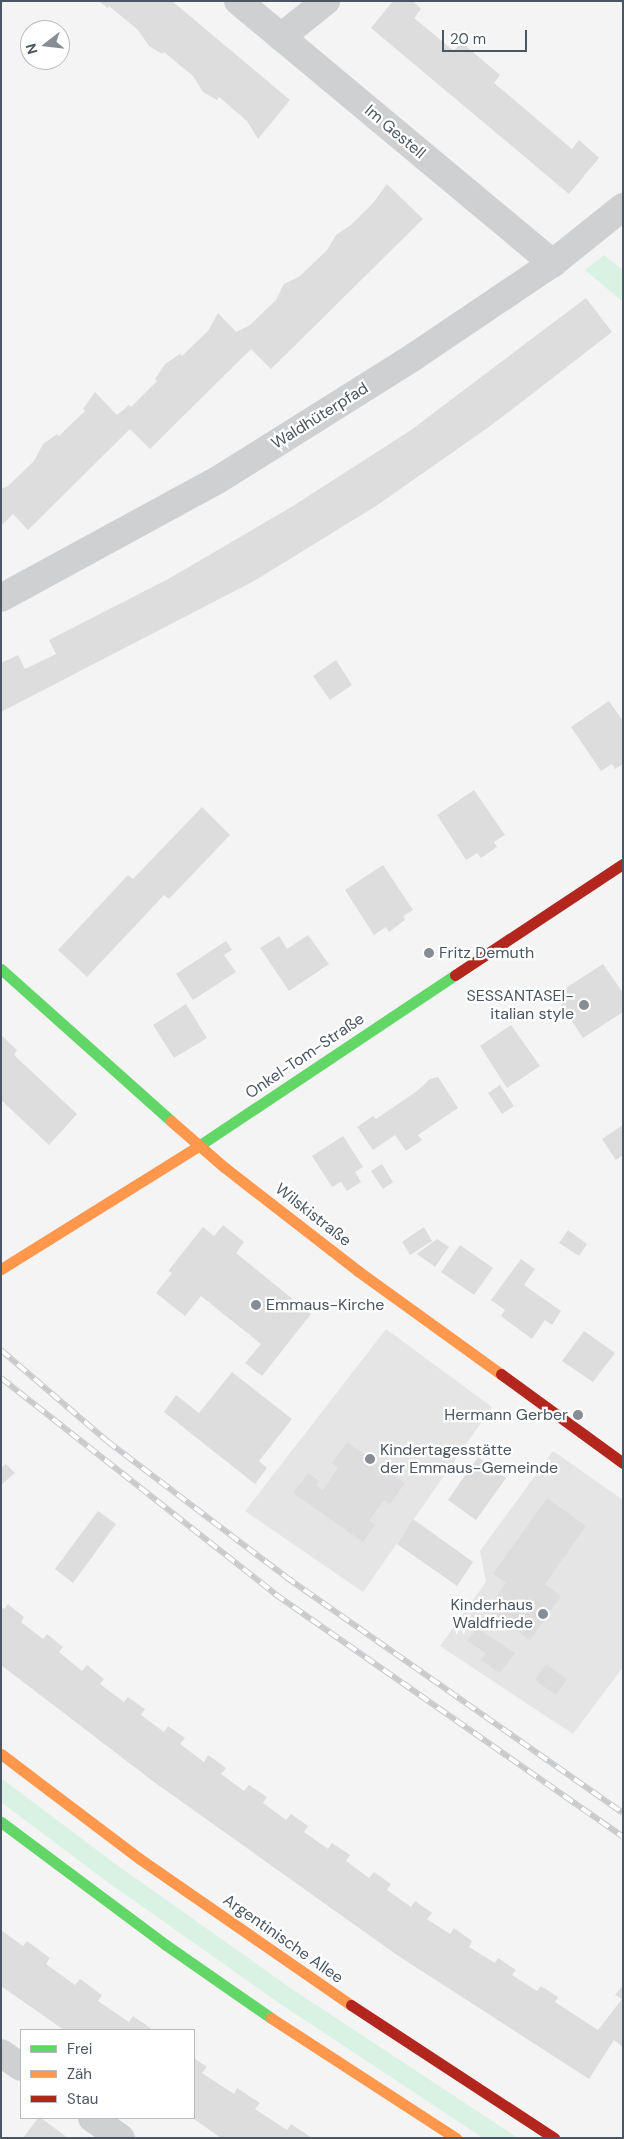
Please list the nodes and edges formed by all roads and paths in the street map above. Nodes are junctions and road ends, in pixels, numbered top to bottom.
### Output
1 (238, 1) edge
2 (326, 1) edge
3 (281, 38) junction
4 (623, 208) edge
5 (553, 263) junction
6 (1, 598) edge
7 (623, 864) edge
8 (1, 969) edge
9 (198, 1146) junction
10 (1, 1269) edge
11 (623, 1463) edge
12 (1, 1754) edge
13 (1, 1822) edge
14 (1, 2053) edge
15 (20, 2066) edge
16 (93, 2119) edge
17 (120, 2138) edge
18 (456, 2138) edge
19 (554, 2138) edge

1 - 3 street, Im Gestell
2 - 3 street
3 - 5 street, Im Gestell
4 - 5 street, Waldhüterpfad
5 - 6 street, Waldhüterpfad
7 - 9 main road, Onkel-Tom-Straße
8 - 9 main road, Wilskistraße
9 - 10 main road, Onkel-Tom-Straße
9 - 11 main road, Wilskistraße
12 - 19 main road, Argentinische Allee
13 - 18 main road
14 - 15 street
16 - 17 street

